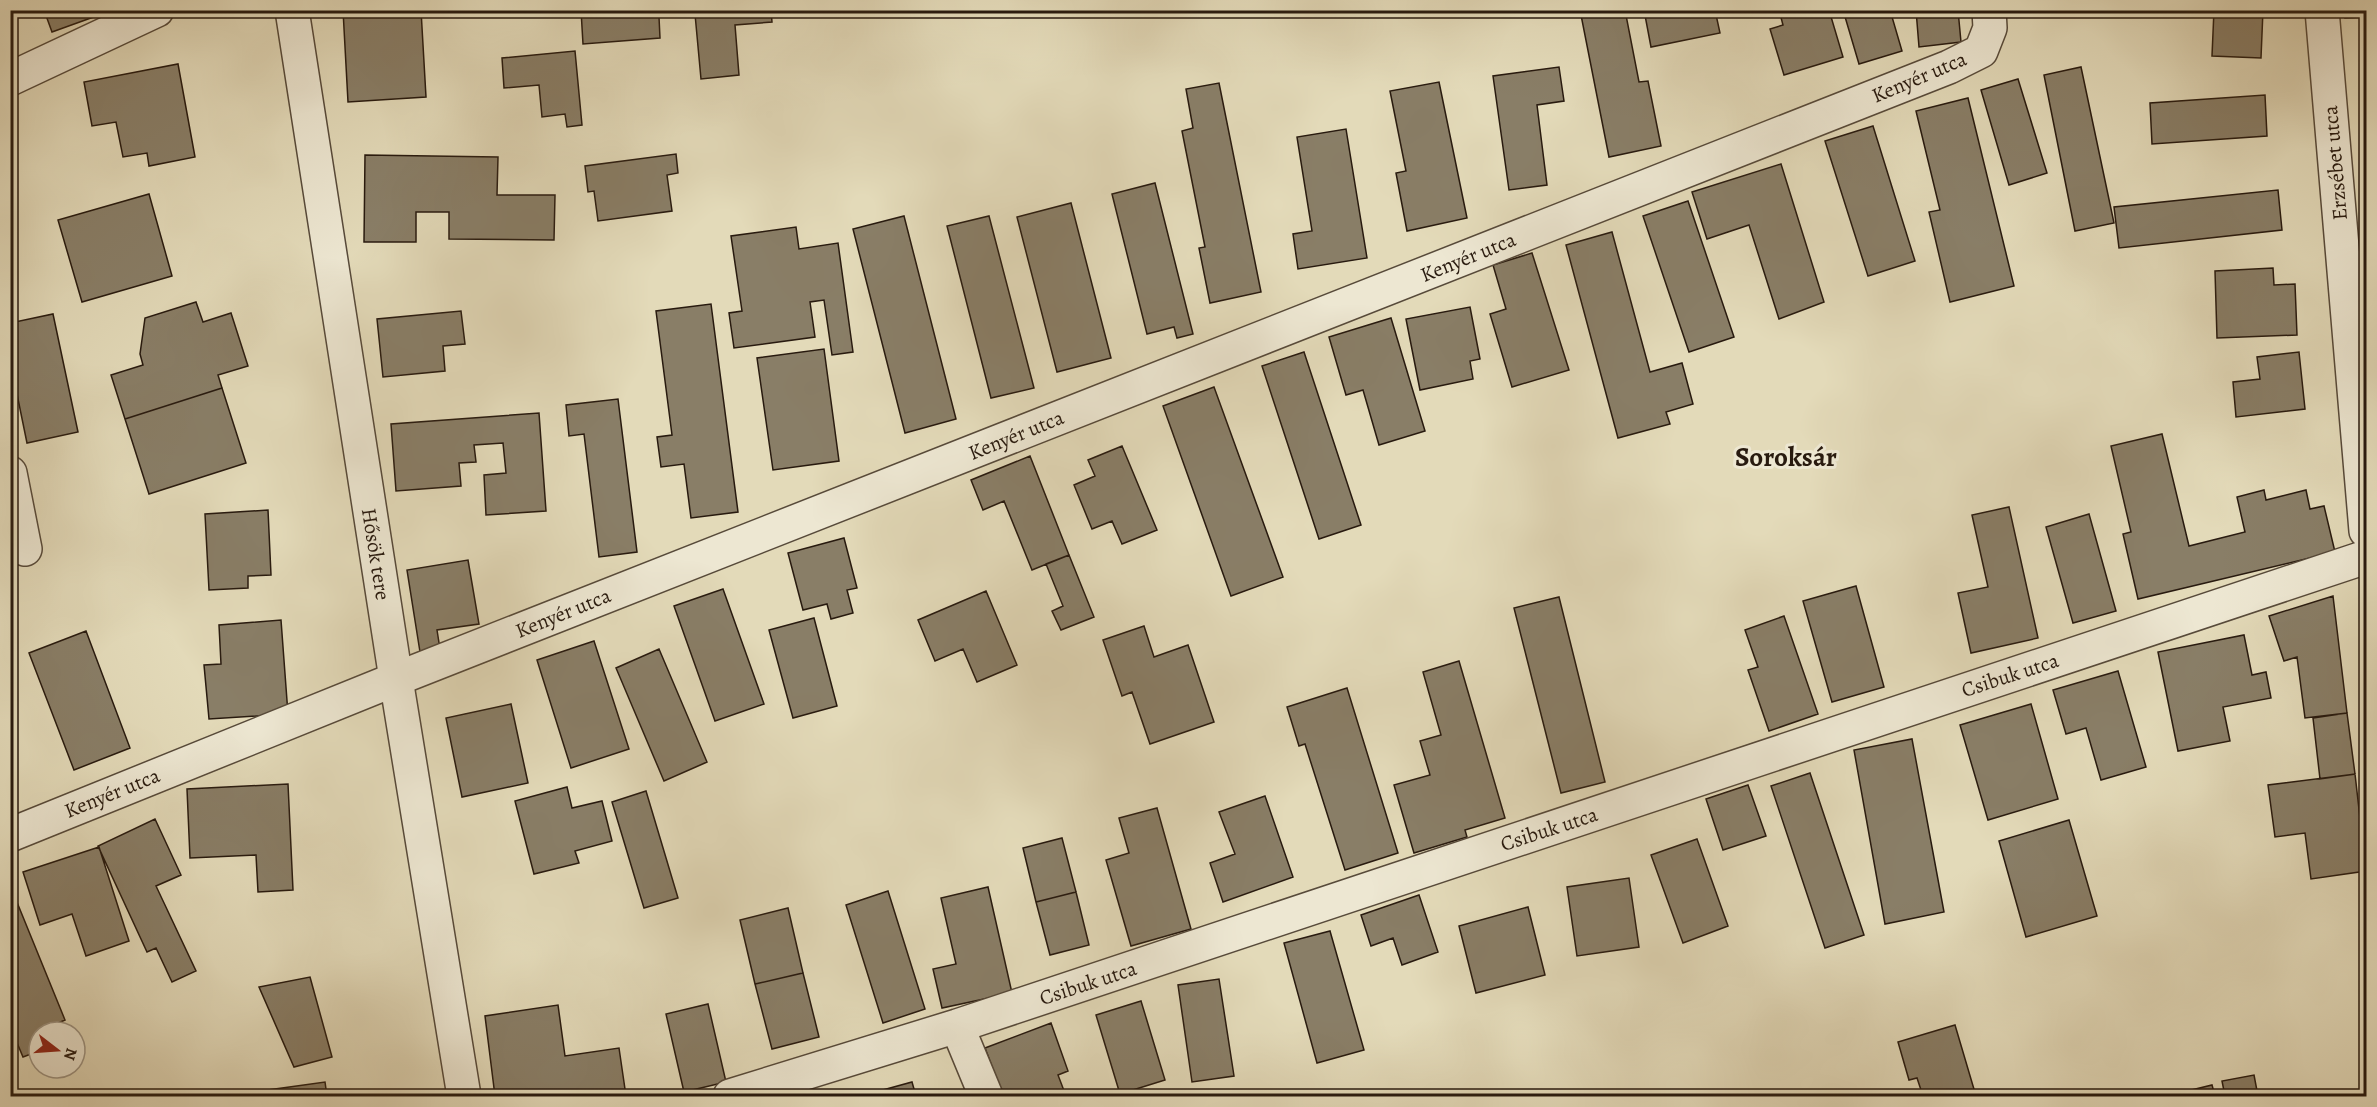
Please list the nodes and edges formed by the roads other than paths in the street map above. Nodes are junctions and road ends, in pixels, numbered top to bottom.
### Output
1 (157, 10) edge
2 (292, 10) edge
3 (1989, 10) edge
4 (2322, 10) edge
5 (10, 79) edge
6 (10, 473) edge
7 (2367, 531) edge
8 (25, 549) dead end
9 (2367, 556) edge
10 (396, 679) junction
11 (10, 835) edge
12 (957, 1026) junction
13 (464, 1096) edge
14 (730, 1096) edge
15 (986, 1096) edge

1 - 5 street
2 - 10 street, Hősök tere
3 - 10 street, Kenyér utca
4 - 7 street, Erzsébet utca
6 - 8 street
9 - 12 street, Csibuk utca
10 - 11 street, Kenyér utca
10 - 13 street, Hősök tere
12 - 14 street, Csibuk utca
12 - 15 street

